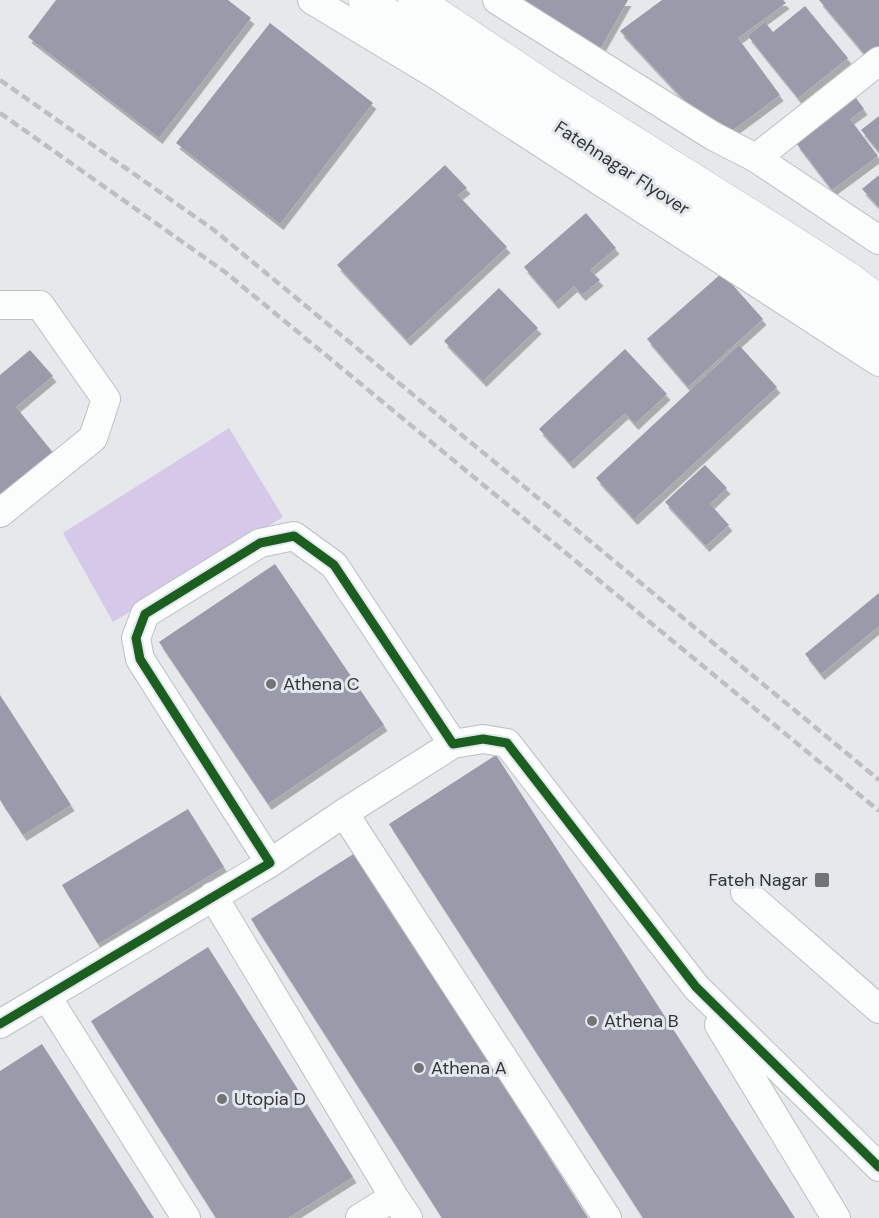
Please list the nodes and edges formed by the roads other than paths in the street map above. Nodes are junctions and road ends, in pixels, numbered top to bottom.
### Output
1 (312, 0) edge
2 (365, 0) edge
3 (415, 0) edge
4 (497, 0) edge
5 (879, 61) edge
6 (756, 158) junction
7 (879, 240) edge
8 (879, 302) edge
9 (0, 305) edge
10 (879, 337) edge
11 (879, 362) edge
12 (0, 513) edge
13 (453, 744) junction
14 (344, 813) junction
15 (270, 863) junction
16 (745, 892) dead end
17 (213, 896) junction
18 (696, 987) junction
19 (47, 997) junction
20 (879, 1009) edge
21 (0, 1024) edge
22 (879, 1167) edge
23 (401, 1207) edge
24 (186, 1218) edge
25 (360, 1218) edge
26 (607, 1218) edge
27 (836, 1218) edge

1 - 11 street
2 - 10 main road, Fatehnagar Flyover
3 - 8 main road, Fatehnagar Flyover
4 - 6 street
5 - 6 street
6 - 7 street
9 - 12 street
13 - 14 street
13 - 15 street
13 - 18 street
14 - 15 street
14 - 26 street
15 - 17 street
16 - 20 street
17 - 19 street
17 - 23 street
18 - 22 street
18 - 27 street
19 - 21 street
19 - 24 street
23 - 25 street

